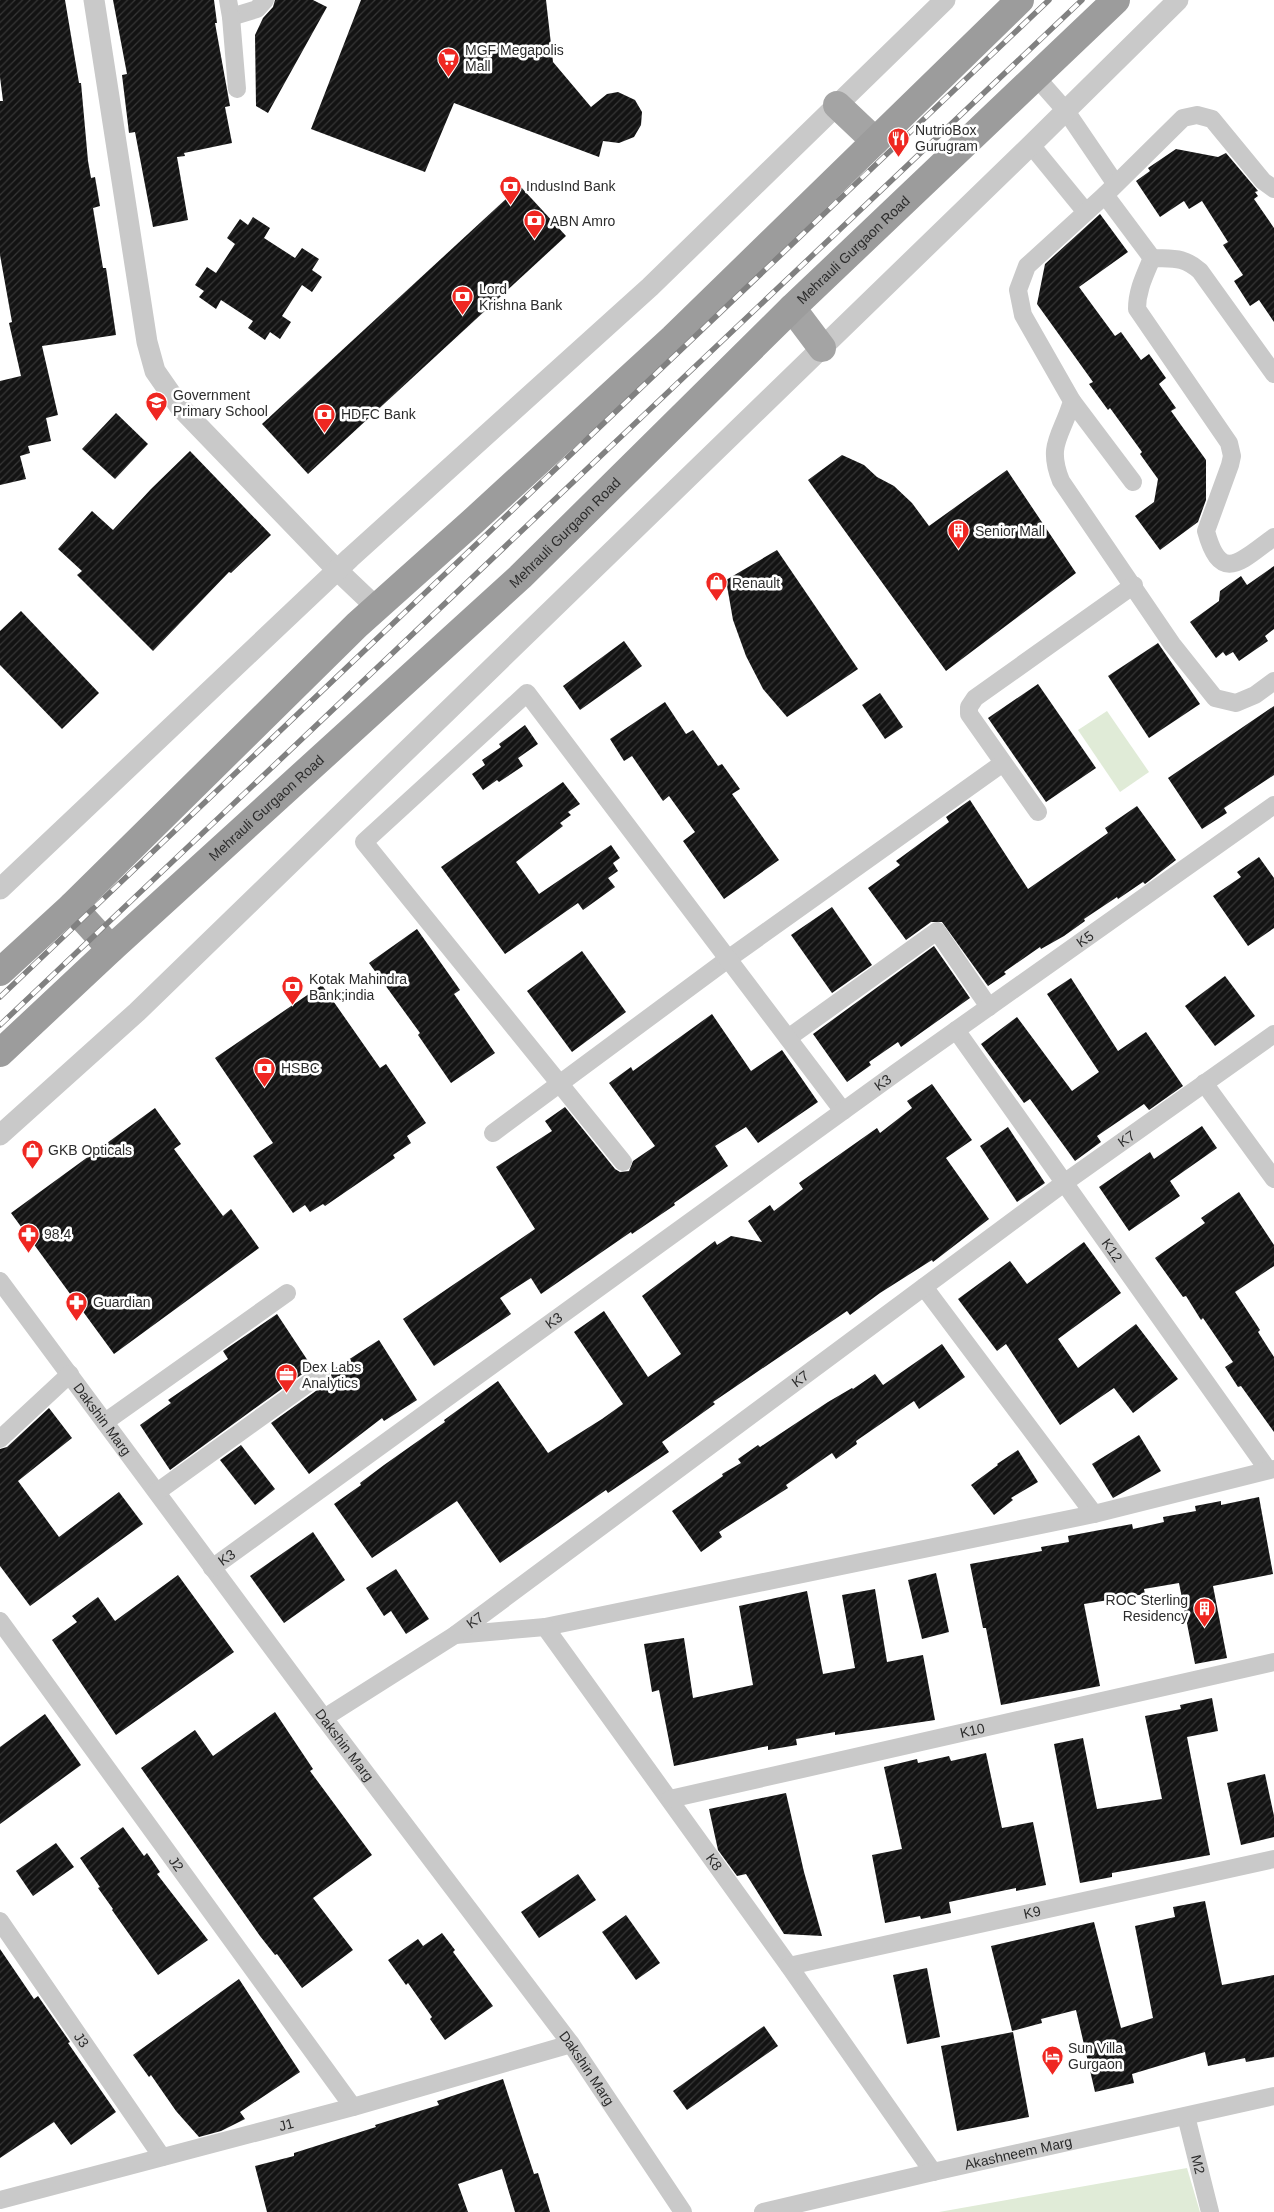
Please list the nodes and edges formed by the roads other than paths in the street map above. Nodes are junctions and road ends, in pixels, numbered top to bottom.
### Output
1 (94, 0) edge
2 (266, 0) edge
3 (945, 0) edge
4 (1020, 0) edge
5 (1116, 0) edge
6 (1178, 0) edge
7 (229, 8) edge
8 (1036, 77) junction
9 (237, 89) dead end
10 (837, 104) junction
11 (1066, 111) junction
12 (875, 141) junction
13 (1031, 146) junction
14 (1110, 189) junction
15 (1274, 189) edge
16 (1085, 211) junction
17 (1152, 258) junction
18 (792, 308) junction
19 (822, 348) junction
20 (1274, 374) edge
21 (1072, 401) junction
22 (1132, 482) dead end
23 (1274, 537) edge
24 (337, 570) junction
25 (1134, 585) junction
26 (376, 608) junction
27 (1274, 681) edge
28 (1003, 763) junction
29 (1274, 805) edge
30 (1038, 812) dead end
31 (0, 889) edge
32 (72, 906) junction
33 (111, 949) junction
34 (728, 959) junction
35 (0, 972) edge
36 (989, 1007) junction
37 (956, 1030) junction
38 (1274, 1034) edge
39 (788, 1038) junction
40 (0, 1054) edge
41 (897, 1072) joint
42 (1204, 1083) junction
43 (559, 1084) junction
44 (843, 1111) junction
45 (493, 1133) dead end
46 (0, 1134) edge
47 (623, 1162) dead end
48 (1274, 1179) edge
49 (1064, 1182) junction
50 (0, 1281) edge
51 (924, 1287) junction
52 (287, 1293) dead end
53 (70, 1374) junction
54 (321, 1374) dead end
55 (105, 1422) junction
56 (0, 1439) edge
57 (1271, 1469) edge
58 (157, 1492) junction
59 (1094, 1514) junction
60 (212, 1568) junction
61 (0, 1622) edge
62 (545, 1627) junction
63 (455, 1635) junction
64 (1274, 1662) edge
65 (324, 1718) junction
66 (670, 1799) junction
67 (1274, 1859) edge
68 (0, 1921) edge
69 (789, 1966) junction
70 (571, 2044) junction
71 (1274, 2096) edge
72 (352, 2106) junction
73 (1186, 2116) junction
74 (162, 2157) junction
75 (933, 2172) junction
76 (0, 2200) edge
77 (683, 2212) edge
78 (764, 2212) edge
79 (1210, 2212) edge

1 - 24 street
2 - 7 street
3 - 10 street
4 - 12 highway
5 - 8 highway, Mehrauli Gurgaon Road
6 - 11 street
7 - 9 street
8 - 11 street
8 - 18 highway, Mehrauli Gurgaon Road
10 - 12 main road
10 - 24 street
11 - 13 street
11 - 14 street
12 - 26 highway
13 - 16 street
13 - 19 street
14 - 15 street
14 - 16 street
14 - 17 street
16 - 21 street
17 - 20 street
17 - 23 street
18 - 19 main road
18 - 33 highway, Mehrauli Gurgaon Road
19 - 46 street
21 - 22 street
21 - 25 street
24 - 26 street
24 - 31 street
25 - 27 street
25 - 28 street
26 - 32 highway
28 - 30 street
28 - 34 street
29 - 36 street, K5
32 - 33 highway
32 - 35 highway
33 - 40 highway, Mehrauli Gurgaon Road
34 - 39 street
34 - 43 street
34 - 43 street
36 - 37 street, K5
36 - 39 street
37 - 41 street, K5
37 - 49 street, K12
38 - 42 street, K7
39 - 44 street
41 - 44 street, K3
42 - 48 street
42 - 49 street, K7
43 - 45 street
43 - 47 street
44 - 60 street, K3
49 - 51 street, K7
49 - 57 street, K12
50 - 53 street, Dakshin Marg
51 - 59 street
51 - 63 street, K7
52 - 55 street
53 - 55 street, Dakshin Marg
53 - 56 street
54 - 58 street
55 - 58 street, Dakshin Marg
57 - 59 street
58 - 60 street, Dakshin Marg
59 - 62 street
60 - 65 street, Dakshin Marg
61 - 72 street, J2
62 - 63 street
62 - 66 street, K8
63 - 65 street, K7
64 - 66 street, K10
65 - 70 street, Dakshin Marg
66 - 69 street, K8
67 - 69 street, K9
68 - 74 street, J3
69 - 75 street, K8
70 - 72 street, J1
70 - 77 street, Dakshin Marg
71 - 73 street, Akashneem Marg
72 - 74 street, J1
73 - 75 street, Akashneem Marg
73 - 79 street, M2
74 - 76 street, J1
75 - 78 street, Akashneem Marg

